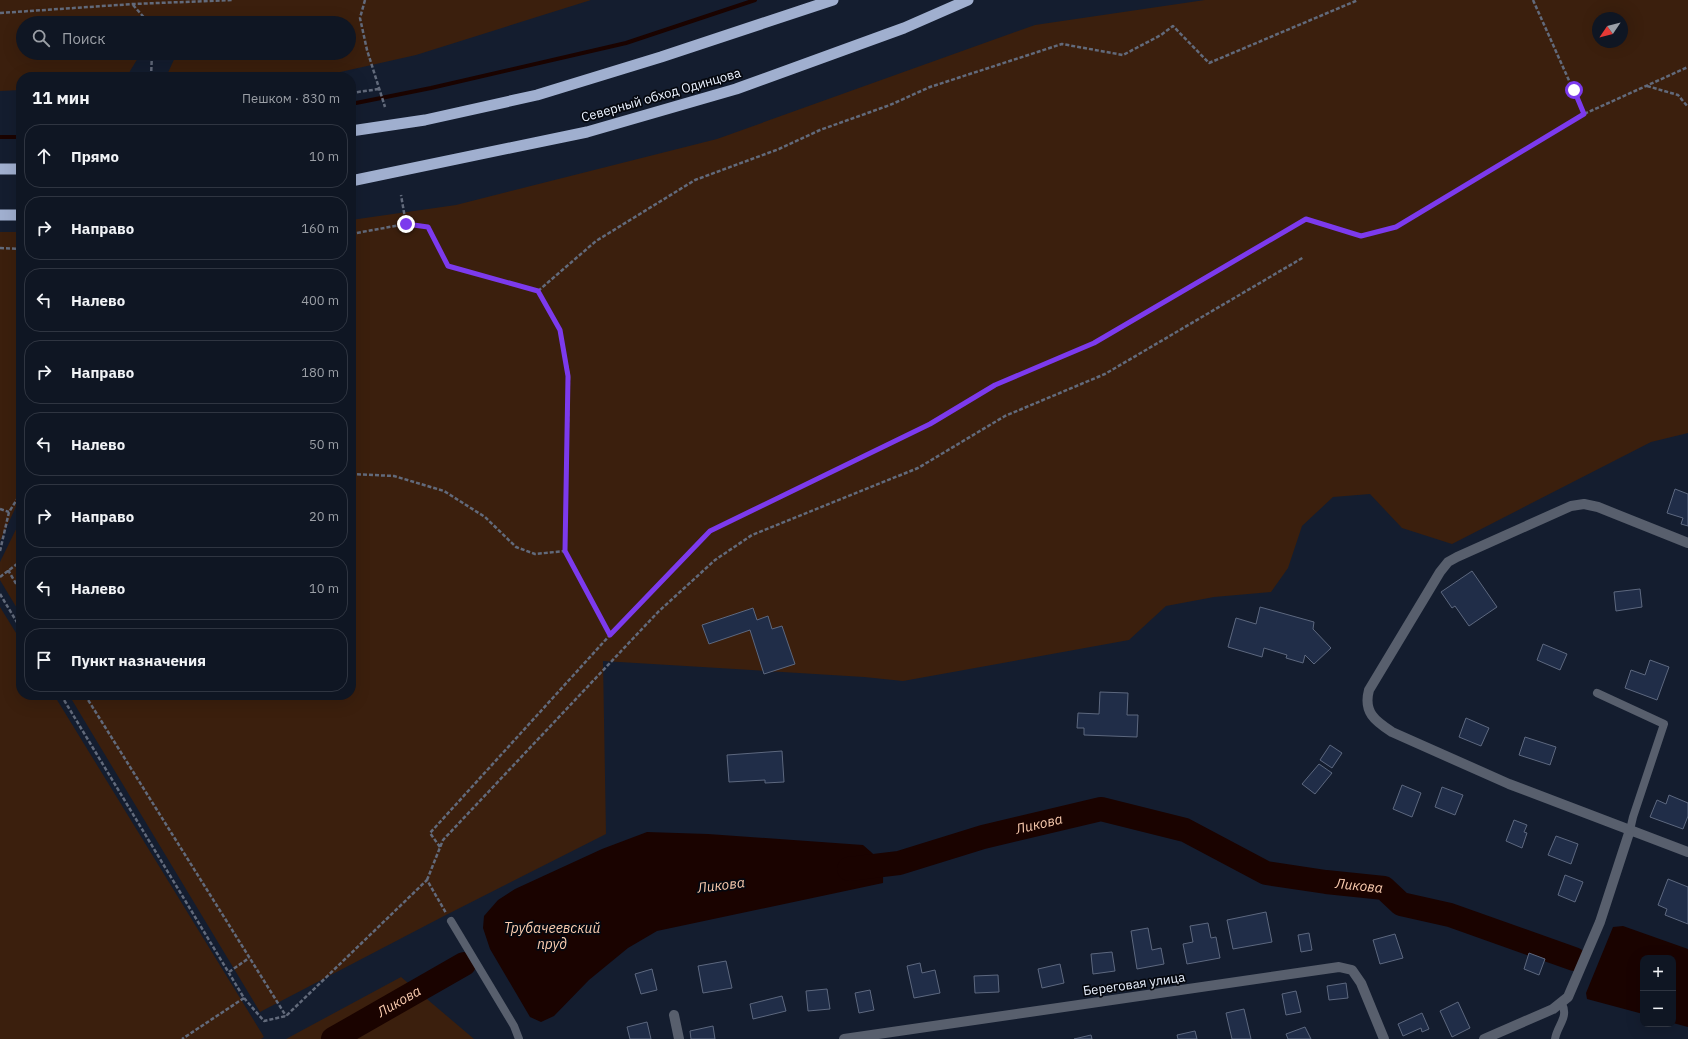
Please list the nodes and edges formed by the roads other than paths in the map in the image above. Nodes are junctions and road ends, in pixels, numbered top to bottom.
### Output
1 (834, 0) edge
2 (968, 0) edge
3 (356, 130) edge
4 (0, 169) edge
5 (16, 169) edge
6 (356, 180) edge
7 (0, 215) edge
8 (16, 215) edge
9 (1688, 543) edge
10 (1597, 693) dead end
11 (1630, 830) junction
12 (1688, 852) edge
13 (451, 921) road end
14 (1565, 1000) junction
15 (674, 1015) dead end
16 (519, 1039) edge
17 (680, 1039) edge
18 (844, 1039) edge
19 (1384, 1039) edge
20 (1484, 1039) edge
21 (1555, 1039) edge

1 - 3 highway
2 - 6 highway, Северный обход Одинцова
4 - 5 highway
7 - 8 highway
9 - 11 street
10 - 11 lane
11 - 12 street
11 - 14 street
13 - 16 lane
14 - 20 street
14 - 21 lane
15 - 17 street
18 - 19 street, Береговая улица

